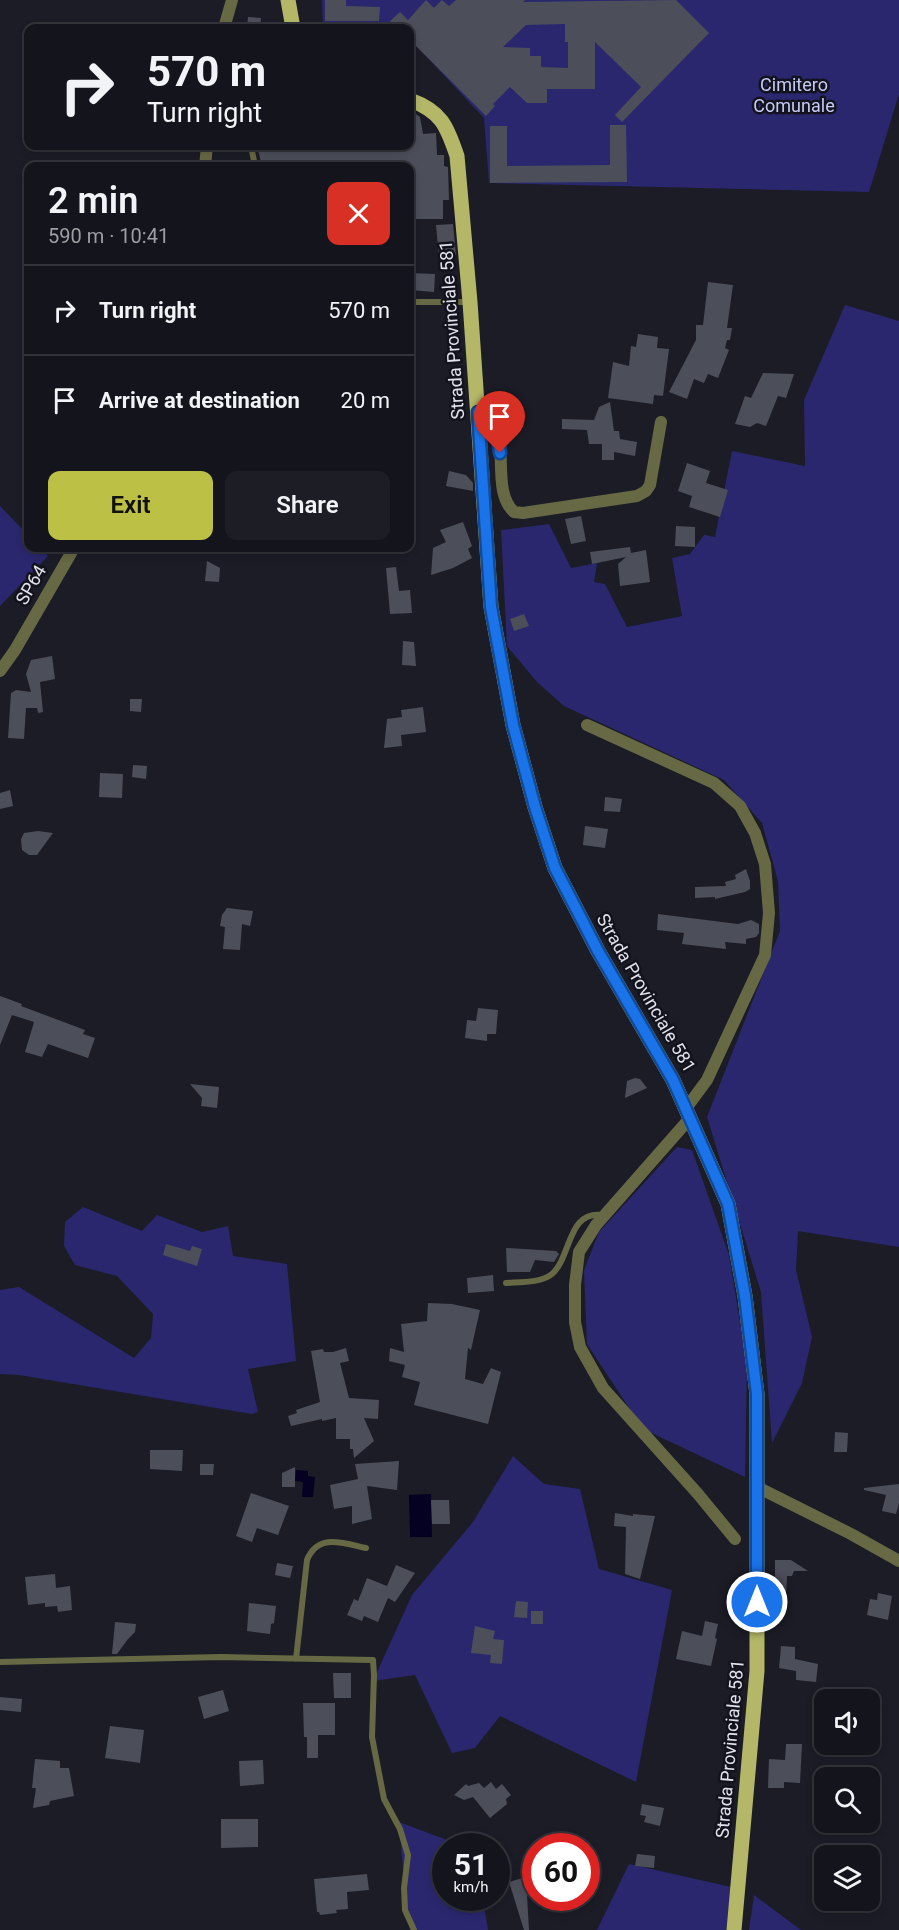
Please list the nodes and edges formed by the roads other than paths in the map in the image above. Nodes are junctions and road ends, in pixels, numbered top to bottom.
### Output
1 (232, 0) edge
2 (288, 0) edge
3 (225, 24) edge
4 (291, 24) edge
5 (414, 102) edge
6 (414, 302) edge
7 (470, 302) junction
8 (478, 412) junction
9 (661, 422) dead end
10 (72, 552) edge
11 (0, 671) edge
12 (587, 725) dead end
13 (689, 1112) junction
14 (604, 1215) junction
15 (506, 1282) dead end
16 (757, 1487) junction
17 (735, 1539) dead end
18 (366, 1548) dead end
19 (899, 1561) edge
20 (296, 1659) junction
21 (0, 1662) edge
22 (414, 1930) edge
23 (734, 1930) edge

1 - 3 street
2 - 4 main road
5 - 7 main road, Strada Provinciale 581
6 - 7 lane
7 - 8 main road, Strada Provinciale 581
8 - 9 street
8 - 13 main road, Strada Provinciale 581
10 - 11 street, SP64 / SP64
12 - 13 street
13 - 14 street
13 - 16 main road, Strada Provinciale 581
14 - 15 lane
14 - 17 street
16 - 19 street
16 - 23 main road, Strada Provinciale 581
18 - 20 lane
20 - 21 lane
20 - 22 lane

